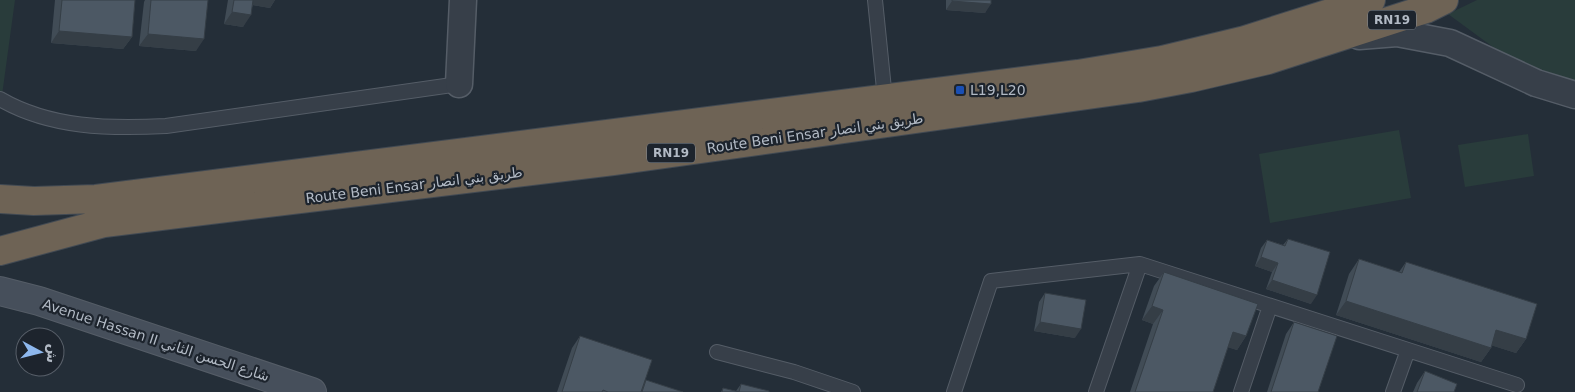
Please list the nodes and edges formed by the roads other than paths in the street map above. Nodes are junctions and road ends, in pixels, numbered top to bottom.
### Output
1 (463, 0) edge
2 (875, 0) edge
3 (1371, 0) edge
4 (1430, 3) edge
5 (1338, 38) junction
6 (1450, 43) junction
7 (459, 84) joint
8 (1575, 95) edge
9 (0, 99) edge
10 (885, 99) junction
11 (0, 198) edge
12 (0, 251) edge
13 (1140, 264) junction
14 (0, 278) edge
15 (0, 291) edge
16 (39, 301) junction
17 (1270, 306) junction
18 (1408, 350) junction
19 (716, 352) dead end
20 (1516, 385) dead end
21 (312, 392) edge
22 (853, 392) edge
23 (954, 392) edge
24 (1096, 392) edge
25 (1241, 392) edge
26 (1393, 392) edge

1 - 7 street
2 - 10 lane
3 - 10 highway, Route Beni Ensar طريق بني انصار / RN19
4 - 5 highway, Route Beni Ensar طريق بني انصار / RN19
4 - 6 street
5 - 6 street
5 - 12 highway, Route Beni Ensar طريق بني انصار / RN19
6 - 8 street
7 - 9 lane
10 - 11 highway, Route Beni Ensar طريق بني انصار / RN19
13 - 17 lane
13 - 23 lane
13 - 24 lane
14 - 16 street
15 - 16 street, Avenue Hassan II شارع الحسن الثاني
16 - 21 street, Avenue Hassan II شارع الحسن الثاني
17 - 18 lane
17 - 25 lane
18 - 20 lane
18 - 26 lane
19 - 22 lane

